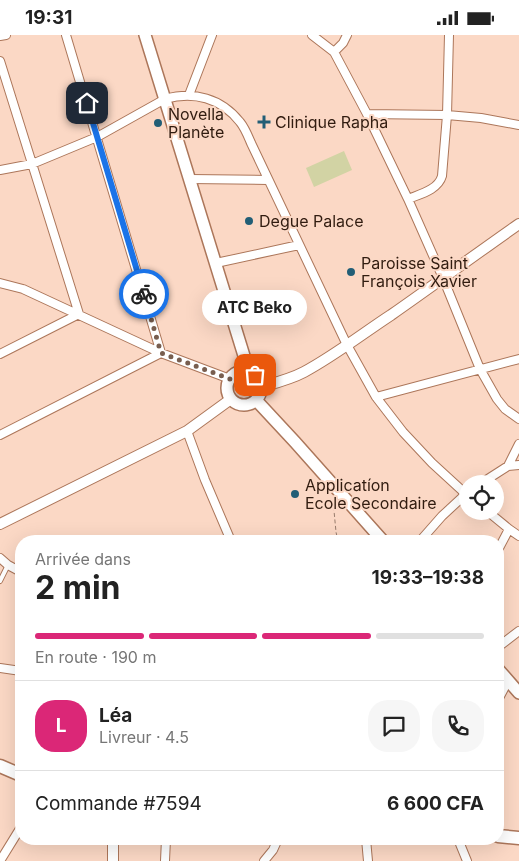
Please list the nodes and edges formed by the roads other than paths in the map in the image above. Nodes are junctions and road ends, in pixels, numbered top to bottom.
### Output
1 (6, 35) edge
2 (66, 35) edge
3 (145, 35) edge
4 (212, 35) edge
5 (312, 35) edge
6 (347, 35) edge
7 (448, 35) edge
8 (0, 36) edge
9 (334, 52) junction
10 (0, 61) edge
11 (189, 95) junction
12 (165, 99) junction
13 (367, 114) junction
14 (447, 115) junction
15 (519, 125) edge
16 (97, 137) junction
17 (32, 165) junction
18 (0, 170) edge
19 (190, 179) junction
20 (268, 179) junction
21 (408, 199) junction
22 (519, 224) edge
23 (299, 245) junction
24 (216, 263) junction
25 (443, 278) junction
26 (0, 283) edge
27 (79, 314) junction
28 (347, 345) junction
29 (161, 353) junction
30 (0, 354) edge
31 (519, 359) edge
32 (480, 369) junction
33 (249, 372) junction
34 (230, 379) junction
35 (261, 387) junction
36 (376, 397) junction
37 (232, 399) junction
38 (256, 400) junction
39 (519, 419) edge
40 (187, 431) junction
41 (0, 435) edge
42 (519, 443) edge
43 (519, 465) edge
44 (508, 466) junction
45 (494, 475) edge
46 (459, 487) edge
47 (459, 501) edge
48 (498, 520) edge
49 (0, 524) edge
50 (509, 529) junction
51 (228, 535) edge
52 (377, 535) edge
53 (425, 535) edge
54 (519, 535) edge
55 (504, 539) edge
56 (0, 558) edge
57 (8, 565) junction
58 (15, 569) edge
59 (0, 581) edge
60 (519, 631) edge
61 (504, 642) edge
62 (0, 668) edge
63 (15, 670) edge
64 (504, 676) edge
65 (508, 681) junction
66 (504, 689) edge
67 (519, 693) edge
68 (0, 766) edge
69 (15, 772) edge
70 (0, 775) edge
71 (15, 781) edge
72 (504, 828) edge
73 (519, 829) edge
74 (504, 836) edge
75 (15, 837) edge
76 (519, 837) edge
77 (113, 845) edge
78 (166, 845) edge
79 (275, 845) edge
80 (367, 845) edge
81 (460, 845) edge
82 (0, 861) edge
83 (113, 861) edge
84 (165, 861) edge
85 (264, 861) edge
86 (368, 861) edge
87 (467, 861) edge

1 - 8 street
2 - 16 street
3 - 12 main road
4 - 11 street
5 - 9 street
6 - 9 street
7 - 14 street
9 - 13 street
10 - 17 street
11 - 12 street
11 - 20 street
12 - 16 street
12 - 19 main road
13 - 14 street
13 - 21 street
14 - 15 street
14 - 21 street
16 - 17 street
16 - 29 street
17 - 18 street
17 - 27 street
19 - 20 street
19 - 24 main road
20 - 23 street
21 - 25 street
22 - 25 street
23 - 24 street
23 - 28 street
24 - 33 main road
25 - 28 street
25 - 32 street
26 - 27 street
27 - 29 street
27 - 30 street
28 - 35 street
28 - 36 street
29 - 34 street
29 - 41 street
31 - 32 street
32 - 36 street
32 - 39 street
33 - 34 main road
33 - 35 main road
34 - 37 main road
35 - 38 main road
36 - 46 street
37 - 38 main road
37 - 40 street
38 - 52 main road
40 - 49 street
40 - 51 street
42 - 44 street
43 - 44 street
44 - 45 street
47 - 53 street
48 - 50 street
50 - 54 street
50 - 55 street
56 - 57 street
57 - 58 street
57 - 59 lane
60 - 61 street
62 - 63 street
64 - 65 main road
65 - 66 street
65 - 67 main road
68 - 69 highway
70 - 71 highway
72 - 73 highway
74 - 76 highway
75 - 82 street
77 - 83 street
78 - 84 street
79 - 85 street
80 - 86 street
81 - 87 street

